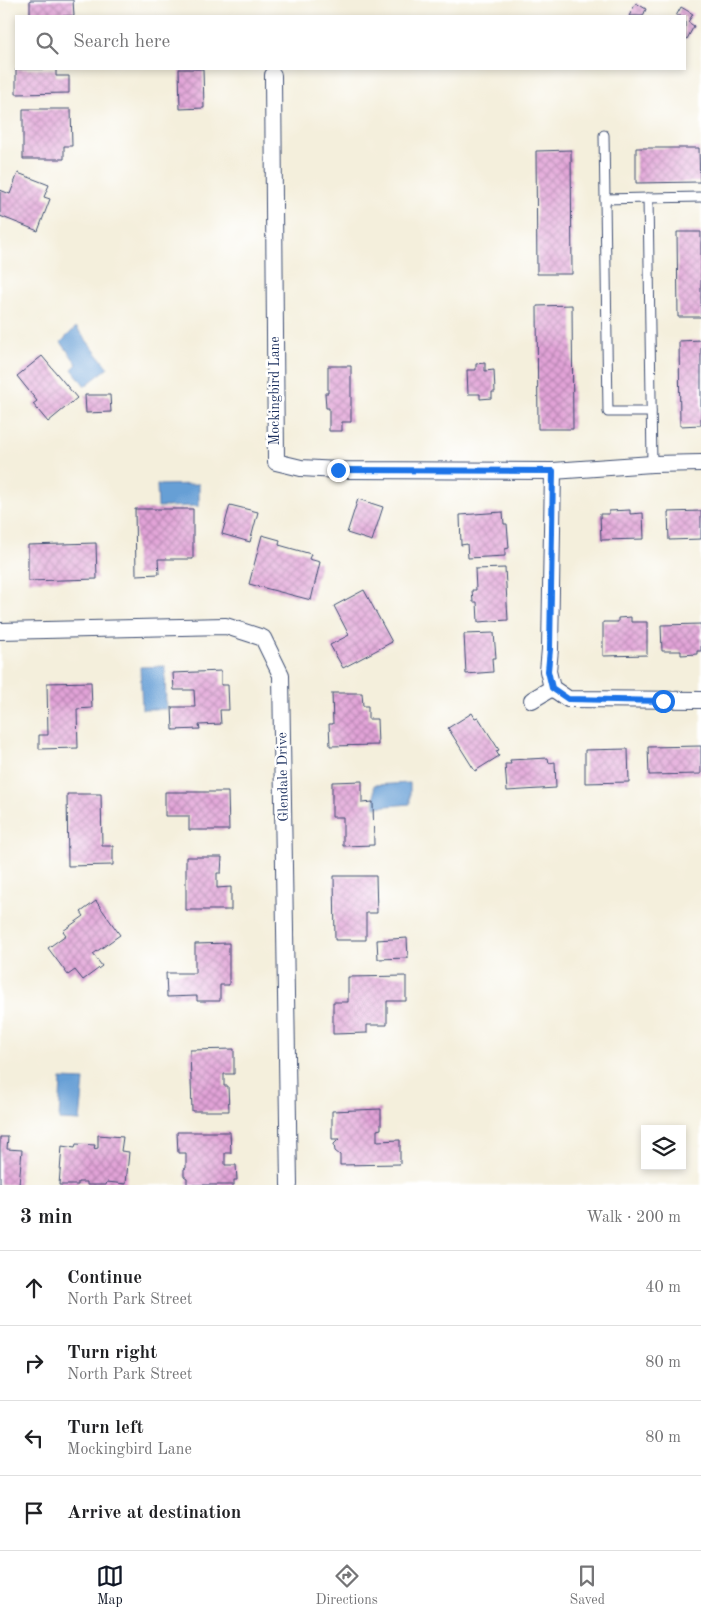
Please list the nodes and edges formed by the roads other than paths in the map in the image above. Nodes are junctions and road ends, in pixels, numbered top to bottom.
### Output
1 (273, 75) dead end
2 (604, 135) dead end
3 (701, 197) edge
4 (648, 198) junction
5 (605, 199) junction
6 (651, 412) junction
7 (701, 463) edge
8 (652, 464) junction
9 (553, 471) junction
10 (0, 631) edge
11 (552, 688) junction
12 (532, 700) dead end
13 (701, 700) edge
14 (289, 1185) edge

1 - 9 street, Mockingbird Lane
2 - 5 lane
3 - 4 lane
4 - 5 lane
4 - 6 lane
5 - 6 lane
6 - 8 lane
7 - 8 street, Mockingbird Lane
8 - 9 street, Mockingbird Lane
9 - 11 street
10 - 14 street, Glendale Drive
11 - 12 street
11 - 13 street

